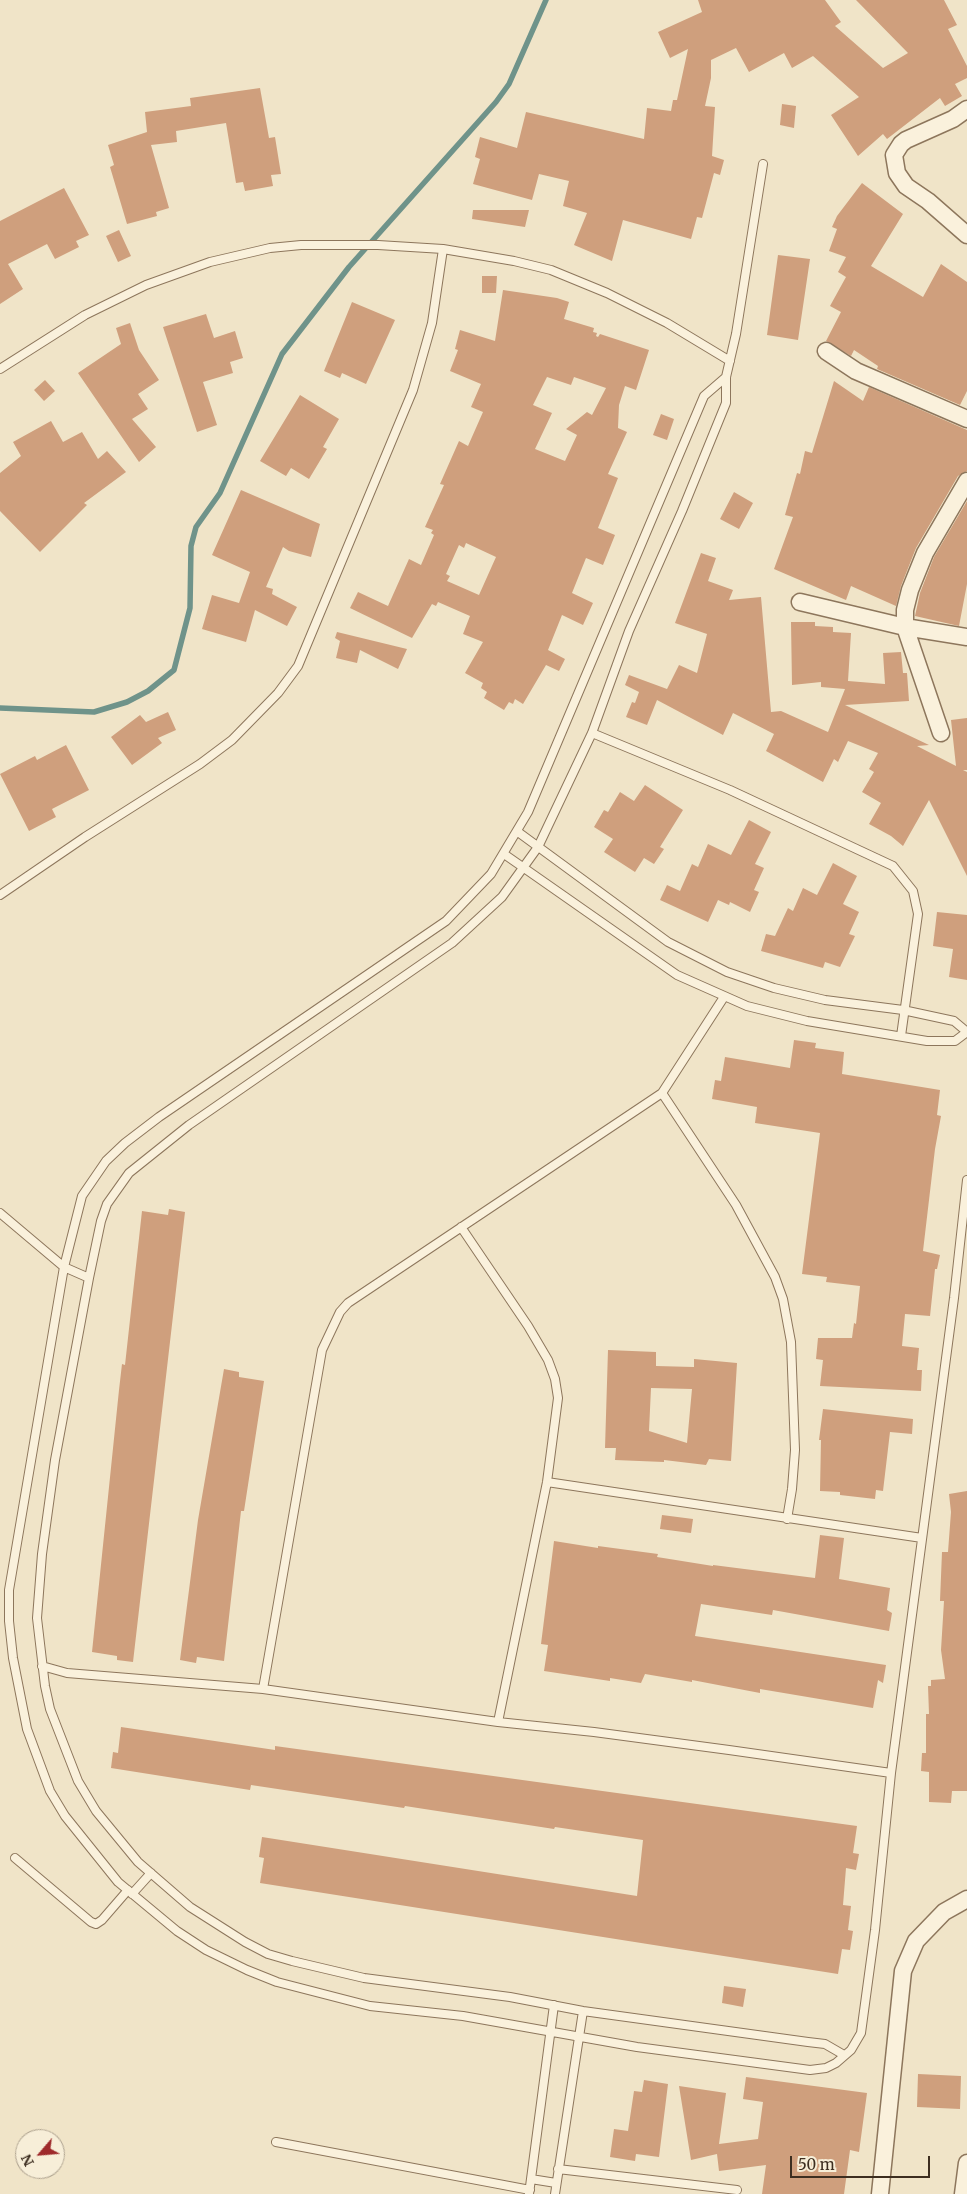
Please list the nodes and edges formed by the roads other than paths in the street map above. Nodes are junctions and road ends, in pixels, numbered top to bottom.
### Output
1 (967, 109) edge
2 (763, 164) dead end
3 (967, 235) edge
4 (443, 249) junction
5 (826, 351) dead end
6 (730, 361) junction
7 (0, 369) edge
8 (726, 377) junction
9 (967, 419) edge
10 (967, 481) edge
11 (800, 602) dead end
12 (905, 627) junction
13 (967, 636) edge
14 (592, 733) junction
15 (941, 733) dead end
16 (518, 832) junction
17 (538, 847) junction
18 (504, 854) junction
19 (524, 870) junction
20 (0, 895) edge
21 (724, 997) junction
22 (903, 1010) junction
23 (967, 1032) edge
24 (902, 1036) junction
25 (662, 1093) junction
26 (967, 1180) edge
27 (0, 1213) edge
28 (461, 1227) junction
29 (64, 1267) junction
30 (89, 1278) junction
31 (547, 1482) junction
32 (787, 1519) junction
33 (922, 1538) junction
34 (42, 1666) junction
35 (263, 1689) junction
36 (498, 1722) junction
37 (891, 1773) junction
38 (15, 1858) dead end
39 (151, 1873) junction
40 (130, 1892) junction
41 (967, 1899) edge
42 (554, 2005) junction
43 (583, 2011) junction
44 (551, 2032) junction
45 (580, 2038) junction
46 (844, 2055) junction
47 (276, 2142) dead end
48 (967, 2162) edge
49 (558, 2169) junction
50 (531, 2178) junction
51 (556, 2183) junction
52 (737, 2190) dead end
53 (529, 2192) edge
54 (555, 2194) edge
55 (880, 2194) edge
56 (963, 2194) edge

1 - 3 street
2 - 6 lane
4 - 6 lane
4 - 7 lane
4 - 20 lane
5 - 9 street
6 - 8 lane
8 - 14 lane
8 - 16 lane
10 - 12 street
11 - 12 street
12 - 13 street
12 - 15 street
14 - 17 lane
14 - 22 lane
16 - 17 lane
16 - 18 lane
17 - 19 lane
17 - 22 lane
18 - 19 lane
18 - 29 lane
19 - 21 lane
19 - 30 lane
21 - 24 lane
21 - 25 lane
22 - 23 lane
22 - 24 lane
23 - 24 lane
25 - 28 lane
25 - 32 lane
26 - 33 lane
27 - 29 lane
28 - 31 lane
28 - 35 lane
29 - 30 lane
29 - 40 lane
30 - 34 lane
31 - 32 lane
31 - 36 lane
32 - 33 lane
33 - 37 lane
34 - 35 lane
34 - 39 lane
35 - 36 lane
36 - 37 lane
37 - 46 lane
38 - 40 lane
39 - 40 lane
39 - 42 lane
40 - 44 lane
41 - 55 street
42 - 43 lane
42 - 44 lane
43 - 45 lane
43 - 46 lane
44 - 45 lane
44 - 50 lane
45 - 46 lane
45 - 49 lane
47 - 53 lane
48 - 56 street
49 - 51 lane
49 - 52 lane
50 - 51 lane
50 - 53 lane
51 - 54 lane

